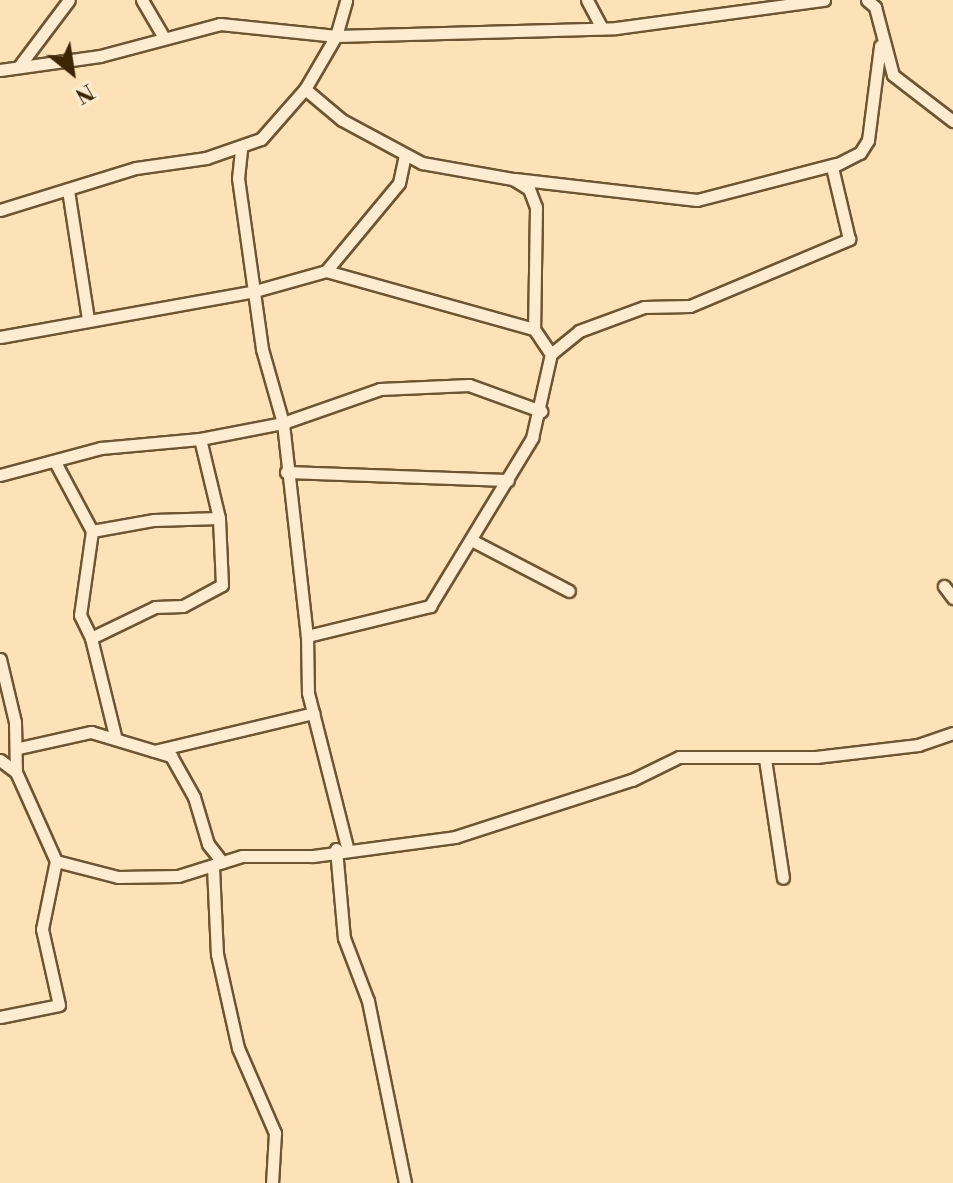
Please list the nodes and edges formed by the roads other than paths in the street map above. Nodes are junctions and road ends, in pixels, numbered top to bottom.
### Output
1 (69, 0) edge
2 (142, 0) edge
3 (346, 0) edge
4 (587, 0) edge
5 (824, 0) edge
6 (867, 0) edge
7 (602, 28) junction
8 (163, 36) junction
9 (336, 36) junction
10 (880, 46) junction
11 (20, 65) junction
12 (0, 70) edge
13 (305, 89) junction
14 (953, 121) edge
15 (241, 150) junction
16 (405, 155) junction
17 (836, 164) junction
18 (513, 179) junction
19 (68, 190) junction
20 (0, 210) edge
21 (326, 271) junction
22 (255, 291) junction
23 (88, 319) junction
24 (534, 329) junction
25 (0, 337) edge
26 (551, 354) junction
27 (541, 411) junction
28 (283, 423) junction
29 (200, 439) junction
30 (55, 462) junction
31 (286, 472) junction
32 (0, 475) edge
33 (508, 480) junction
34 (219, 518) junction
35 (92, 531) junction
36 (473, 541) junction
37 (944, 586) dead end
38 (569, 591) dead end
39 (953, 598) edge
40 (307, 636) junction
41 (91, 638) junction
42 (0, 659) edge
43 (314, 713) junction
44 (953, 733) edge
45 (115, 736) junction
46 (19, 748) junction
47 (153, 751) junction
48 (765, 759) junction
49 (0, 760) edge
50 (16, 772) junction
51 (342, 848) junction
52 (56, 861) junction
53 (218, 865) junction
54 (783, 878) dead end
55 (0, 1017) edge
56 (272, 1183) edge
57 (405, 1183) edge

1 - 11 street
2 - 8 street
3 - 9 street
4 - 7 street
5 - 7 street
6 - 10 street
7 - 9 street
8 - 9 street
8 - 11 street
9 - 13 street
10 - 14 street
10 - 17 street
11 - 12 street
13 - 15 street
13 - 16 street
15 - 19 street
15 - 22 street
16 - 18 street
16 - 21 street
17 - 18 street
17 - 26 street
18 - 24 street
19 - 20 street
19 - 23 street
21 - 22 street
21 - 24 street
22 - 23 street
22 - 28 street
23 - 25 street
24 - 26 street
26 - 27 street
27 - 28 street
27 - 33 street
28 - 29 street
28 - 31 street
29 - 30 street
29 - 34 street
30 - 32 street
30 - 35 street
31 - 33 street
31 - 40 street
33 - 36 street
34 - 35 street
34 - 41 street
35 - 41 street
36 - 38 street
36 - 40 street
37 - 39 street
40 - 43 street
41 - 45 street
42 - 46 street
43 - 47 street
43 - 51 street
44 - 48 street
45 - 46 street
45 - 47 street
46 - 50 street
47 - 53 street
48 - 51 street
48 - 54 street
49 - 50 street
50 - 52 street
51 - 53 street
51 - 57 street
52 - 53 street
52 - 55 street
53 - 56 street

